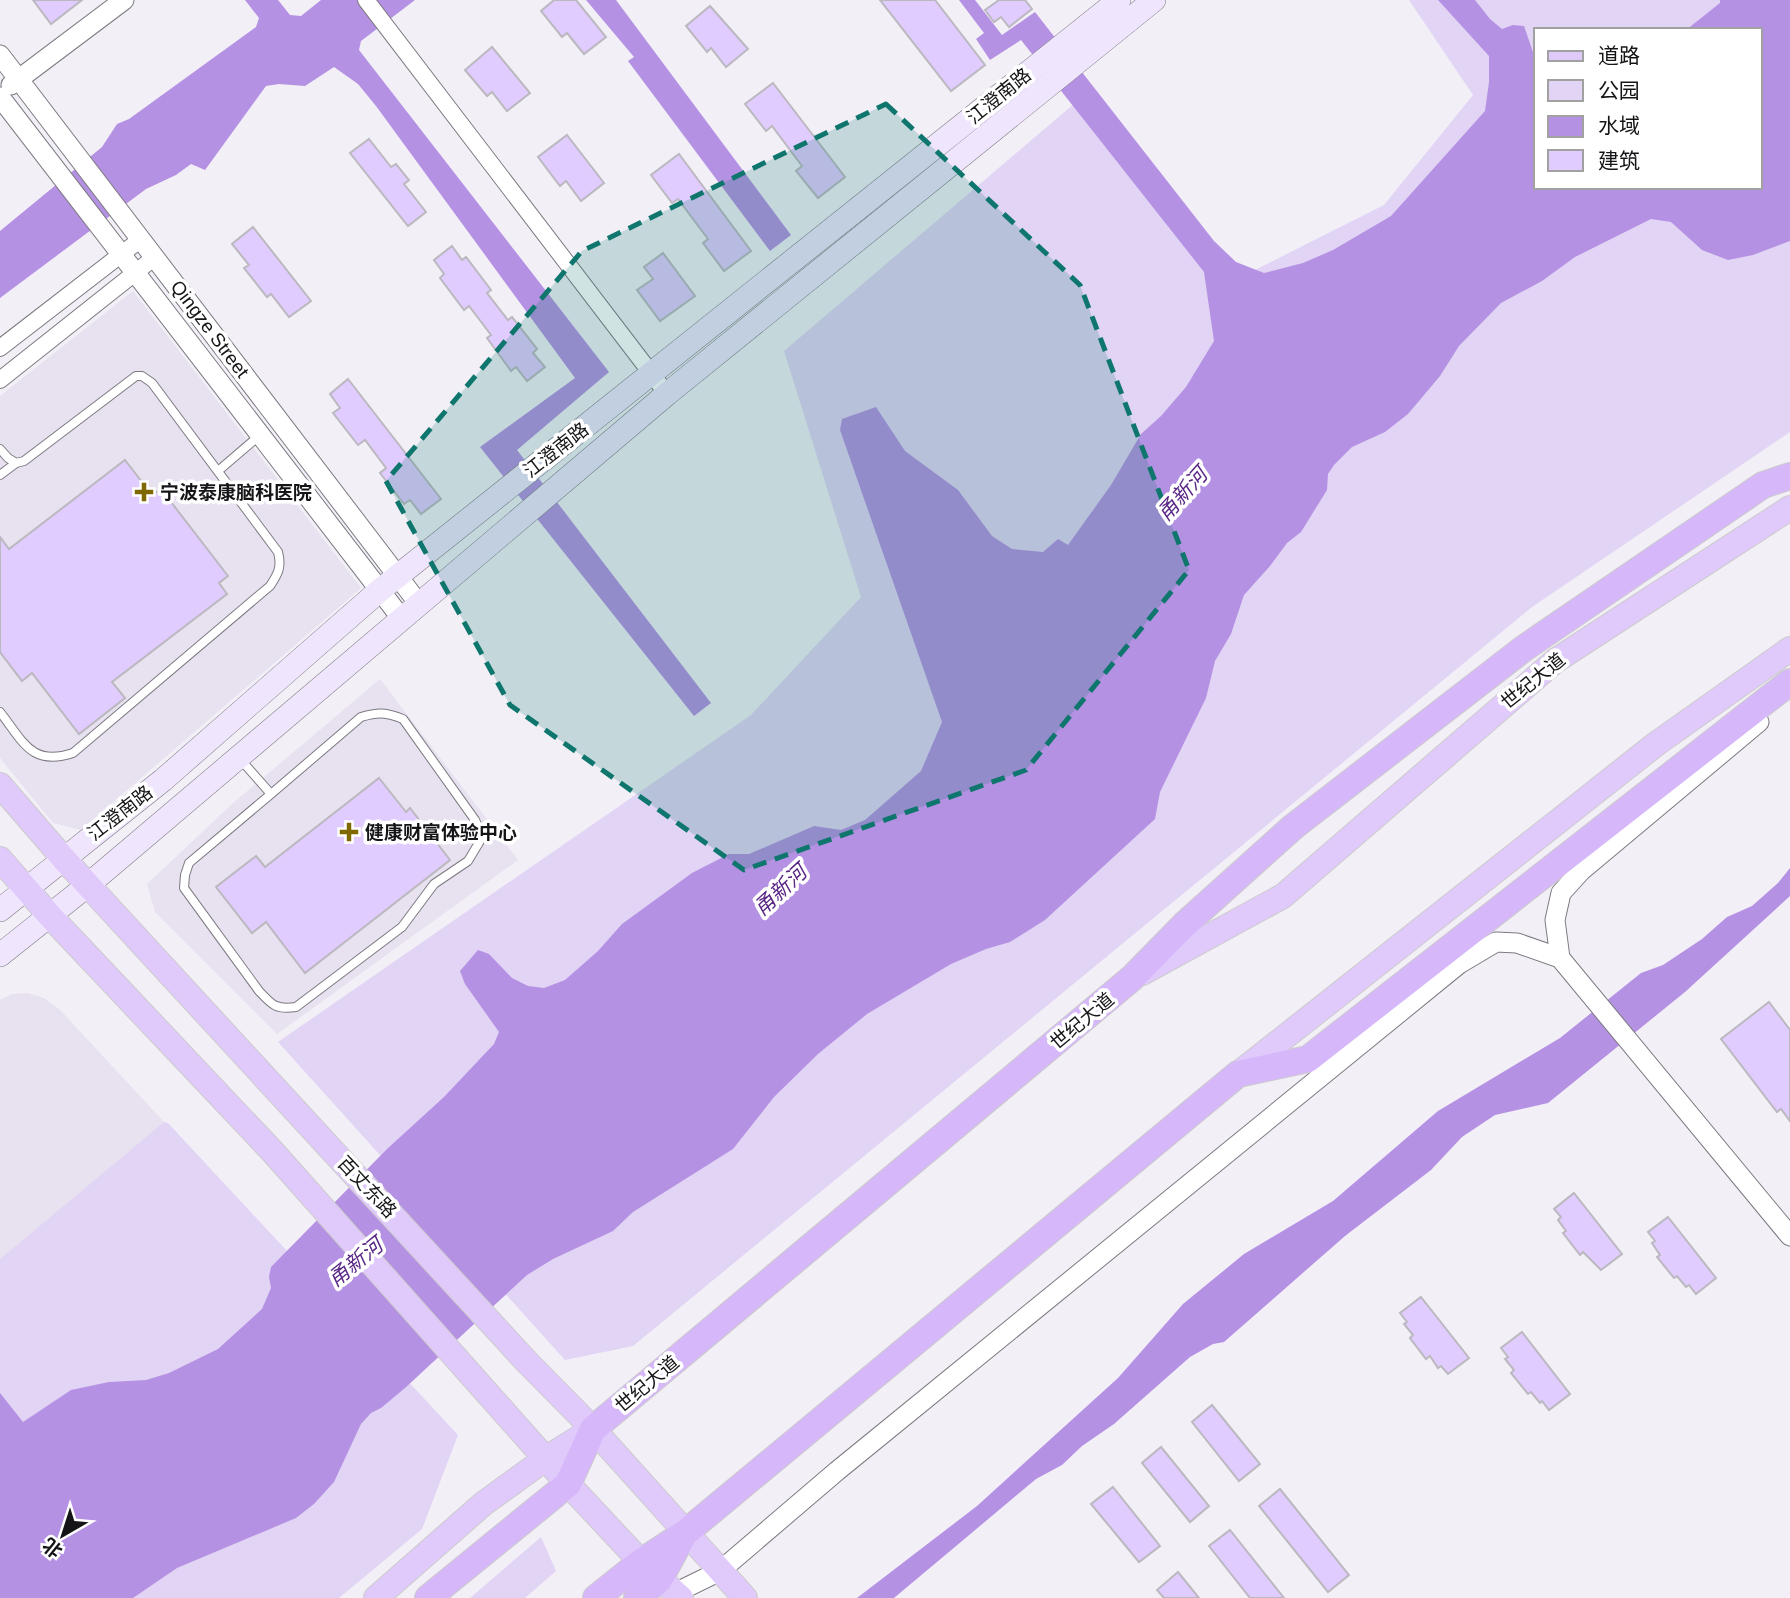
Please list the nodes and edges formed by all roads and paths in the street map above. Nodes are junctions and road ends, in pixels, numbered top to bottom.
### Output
1 (124, 0) edge
2 (366, 0) edge
3 (1119, 0) edge
4 (1154, 0) edge
5 (0, 55) edge
6 (18, 78) junction
7 (0, 96) edge
8 (141, 239) junction
9 (121, 254) junction
10 (155, 257) junction
11 (135, 273) junction
12 (0, 348) edge
13 (652, 374) junction
14 (0, 380) edge
15 (667, 394) junction
16 (260, 435) junction
17 (0, 449) edge
18 (16, 463) junction
19 (218, 471) junction
20 (0, 475) edge
21 (1790, 476) edge
22 (1790, 508) edge
23 (397, 576) junction
24 (379, 591) junction
25 (410, 612) junction
26 (1790, 649) edge
27 (1790, 682) edge
28 (1790, 696) edge
29 (0, 712) edge
30 (239, 757) junction
31 (0, 785) edge
32 (271, 793) junction
33 (63, 858) junction
34 (0, 859) edge
35 (88, 885) junction
36 (25, 888) junction
37 (0, 910) edge
38 (50, 915) junction
39 (0, 955) edge
40 (1560, 958) junction
41 (1132, 978) junction
42 (1238, 1074) junction
43 (1790, 1236) edge
44 (593, 1429) junction
45 (545, 1459) junction
46 (568, 1484) junction
47 (685, 1533) junction
48 (664, 1583) edge
49 (734, 1586) edge
50 (376, 1598) edge
51 (428, 1598) edge
52 (596, 1598) edge
53 (637, 1598) edge

1 - 6 street
2 - 13 street
3 - 13 main road, 江澄南路
4 - 15 main road, 江澄南路
5 - 6 street, Qingze Street
6 - 7 street
6 - 8 street, Qingze Street
7 - 9 street, Qingze Street
8 - 9 street
8 - 10 street, Qingze Street
9 - 11 street, Qingze Street
9 - 12 street
10 - 11 street
10 - 23 street, Qingze Street
11 - 14 street
11 - 16 street, Qingze Street
13 - 15 street
13 - 23 main road, 江澄南路
15 - 25 main road, 江澄南路
16 - 19 lane
16 - 24 street, Qingze Street
17 - 18 lane
18 - 19 lane
18 - 20 lane
19 - 29 lane
21 - 41 highway
22 - 41 main road, 世纪大道
23 - 24 main road, 江澄南路
23 - 25 street, Qingze Street
24 - 25 street, Qingze Street
24 - 33 main road, 江澄南路
25 - 30 main road, 江澄南路
26 - 42 main road
27 - 42 highway
28 - 40 street
30 - 32 lane
30 - 35 main road, 江澄南路
31 - 33 main road, 百丈东路
32 - 32 lane
33 - 35 main road, 百丈东路
33 - 36 main road, 江澄南路
34 - 36 main road
35 - 38 main road, 江澄南路
35 - 44 main road, 百丈东路
36 - 37 main road, 江澄南路
36 - 38 main road
38 - 39 main road, 江澄南路
38 - 45 main road
40 - 43 street
40 - 49 street
41 - 44 highway, 世纪大道
42 - 47 highway
44 - 45 main road
44 - 46 highway, 世纪大道
44 - 47 main road, 百丈东路
45 - 46 main road
45 - 50 main road
46 - 48 main road
46 - 51 highway, 世纪大道
47 - 48 highway
47 - 49 main road, 百丈东路
48 - 49 street
48 - 52 highway
48 - 53 highway

